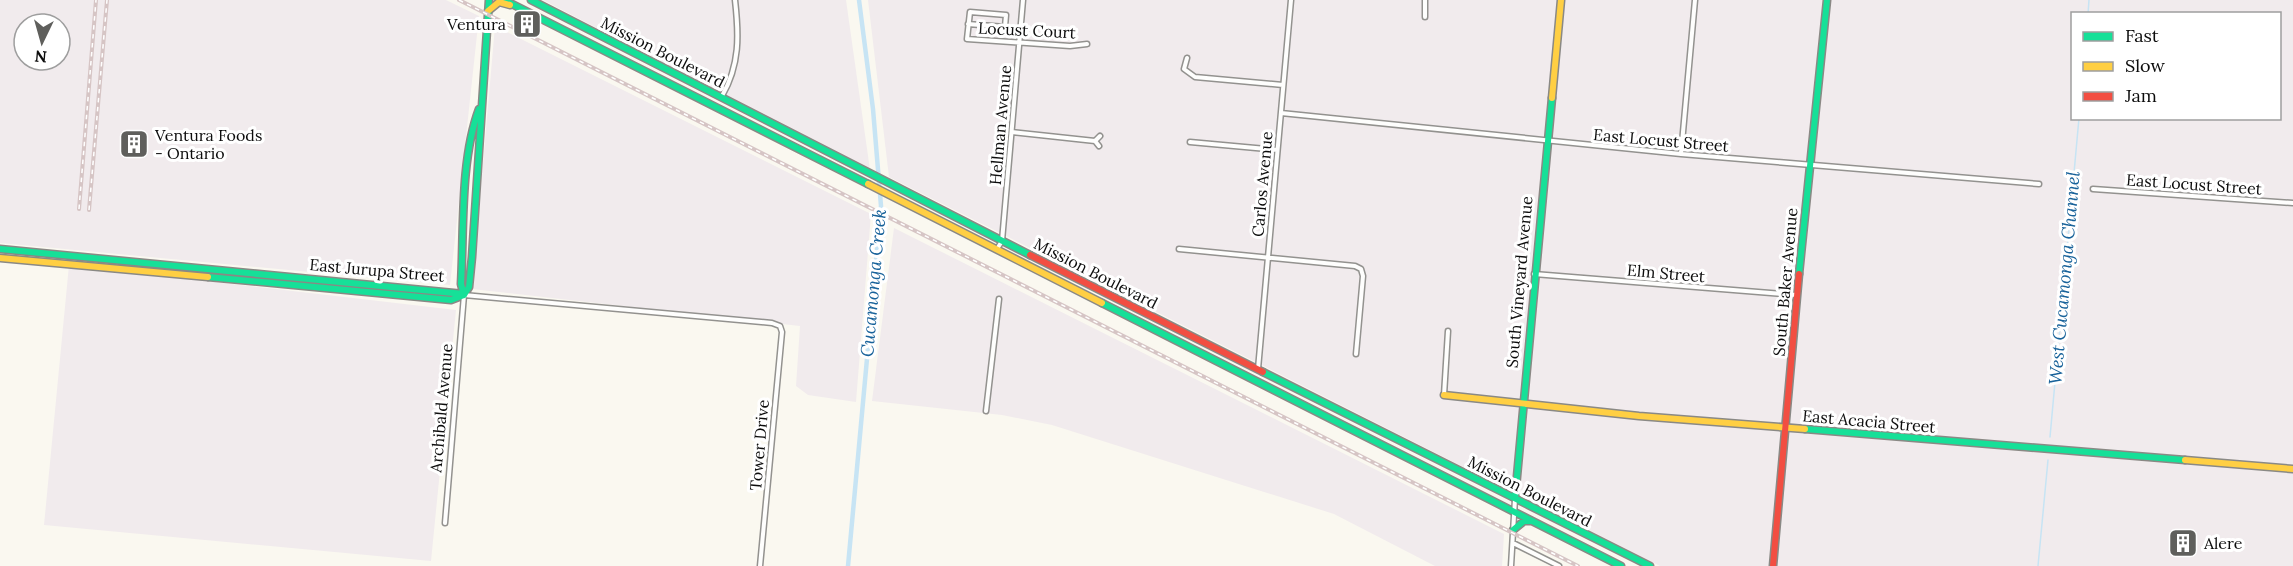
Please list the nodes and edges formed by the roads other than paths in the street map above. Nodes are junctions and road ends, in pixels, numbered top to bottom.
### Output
1 (489, 0) edge
2 (504, 0) edge
3 (531, 0) edge
4 (735, 0) edge
5 (1023, 0) edge
6 (1291, 0) edge
7 (1425, 0) edge
8 (1561, 0) edge
9 (1695, 0) edge
10 (1827, 0) edge
11 (520, 8) junction
12 (488, 11) junction
13 (1425, 18) dead end
14 (968, 24) junction
15 (1019, 41) junction
16 (1087, 44) dead end
17 (1187, 58) dead end
18 (1283, 85) junction
19 (722, 96) junction
20 (479, 109) junction
21 (1281, 113) junction
22 (1012, 132) junction
23 (1100, 136) dead end
24 (1095, 141) junction
25 (1546, 141) junction
26 (1190, 142) dead end
27 (1099, 146) dead end
28 (1277, 150) junction
29 (1681, 154) junction
30 (1810, 165) junction
31 (2039, 184) dead end
32 (2093, 189) dead end
33 (2293, 203) edge
34 (466, 218) junction
35 (472, 239) junction
36 (1002, 242) junction
37 (0, 249) edge
38 (1179, 249) dead end
39 (997, 250) junction
40 (0, 258) edge
41 (1268, 259) junction
42 (1534, 274) junction
43 (464, 295) junction
44 (1797, 295) junction
45 (999, 299) dead end
46 (1448, 331) dead end
47 (1356, 354) dead end
48 (1258, 369) junction
49 (1444, 395) joint
50 (1522, 405) junction
51 (986, 411) dead end
52 (1786, 427) junction
53 (2293, 469) edge
54 (1515, 498) junction
55 (1515, 512) junction
56 (1533, 521) junction
57 (445, 523) dead end
58 (1514, 530) junction
59 (1513, 543) junction
60 (760, 566) edge
61 (1510, 566) edge
62 (1559, 566) edge
63 (1621, 566) edge
64 (1650, 566) edge
65 (1773, 566) edge

1 - 12 main road, Archibald Avenue
2 - 11 main road, Mission Boulevard
3 - 19 main road, Mission Boulevard
4 - 19 street
5 - 15 street, Hellman Avenue
6 - 18 street, Carlos Avenue
7 - 13 street
8 - 25 main road, South Vineyard Avenue
9 - 29 street
10 - 30 main road, South Baker Avenue
11 - 12 main road
11 - 39 main road, Mission Boulevard
12 - 20 main road, Archibald Avenue
14 - 14 street
14 - 15 street, Locust Court
15 - 16 street, Locust Court
15 - 22 street, Hellman Avenue
17 - 18 street
18 - 21 street, Carlos Avenue
19 - 36 main road, Mission Boulevard
20 - 34 main road, Archibald Avenue
20 - 35 main road, Archibald Avenue
21 - 25 street, East Locust Street
21 - 28 street, Carlos Avenue
22 - 24 street
22 - 36 street, Hellman Avenue
23 - 24 street
24 - 27 street
25 - 29 street, East Locust Street
25 - 42 main road, South Vineyard Avenue
26 - 28 street
28 - 41 street, Carlos Avenue
29 - 30 street, East Locust Street
30 - 31 street, East Locust Street
30 - 44 main road, South Baker Avenue
32 - 33 street, East Locust Street
34 - 35 main road
34 - 43 main road, Archibald Avenue
35 - 43 main road, Archibald Avenue
36 - 39 street, Hellman Avenue
36 - 48 main road, Mission Boulevard
37 - 43 main road, East Jurupa Street
38 - 41 street
39 - 55 main road, Mission Boulevard
40 - 43 main road, East Jurupa Street
41 - 47 street
41 - 48 street, Carlos Avenue
42 - 44 street, Elm Street
42 - 50 main road, South Vineyard Avenue
43 - 57 street, Archibald Avenue
43 - 60 street, Tower Drive
44 - 52 main road, South Baker Avenue
45 - 51 street
46 - 49 street
48 - 54 main road, Mission Boulevard
49 - 50 main road, East Acacia Street
50 - 52 main road, East Acacia Street
50 - 54 main road, South Vineyard Avenue
52 - 53 main road, East Acacia Street
52 - 65 main road, South Baker Avenue
54 - 55 street, South Vineyard Avenue
54 - 64 main road, Mission Boulevard
55 - 56 main road, Mission Boulevard
55 - 58 street, South Vineyard Avenue
56 - 58 main road
56 - 63 main road, Mission Boulevard
58 - 59 street, South Vineyard Avenue
59 - 61 street, South Vineyard Avenue
59 - 62 street

